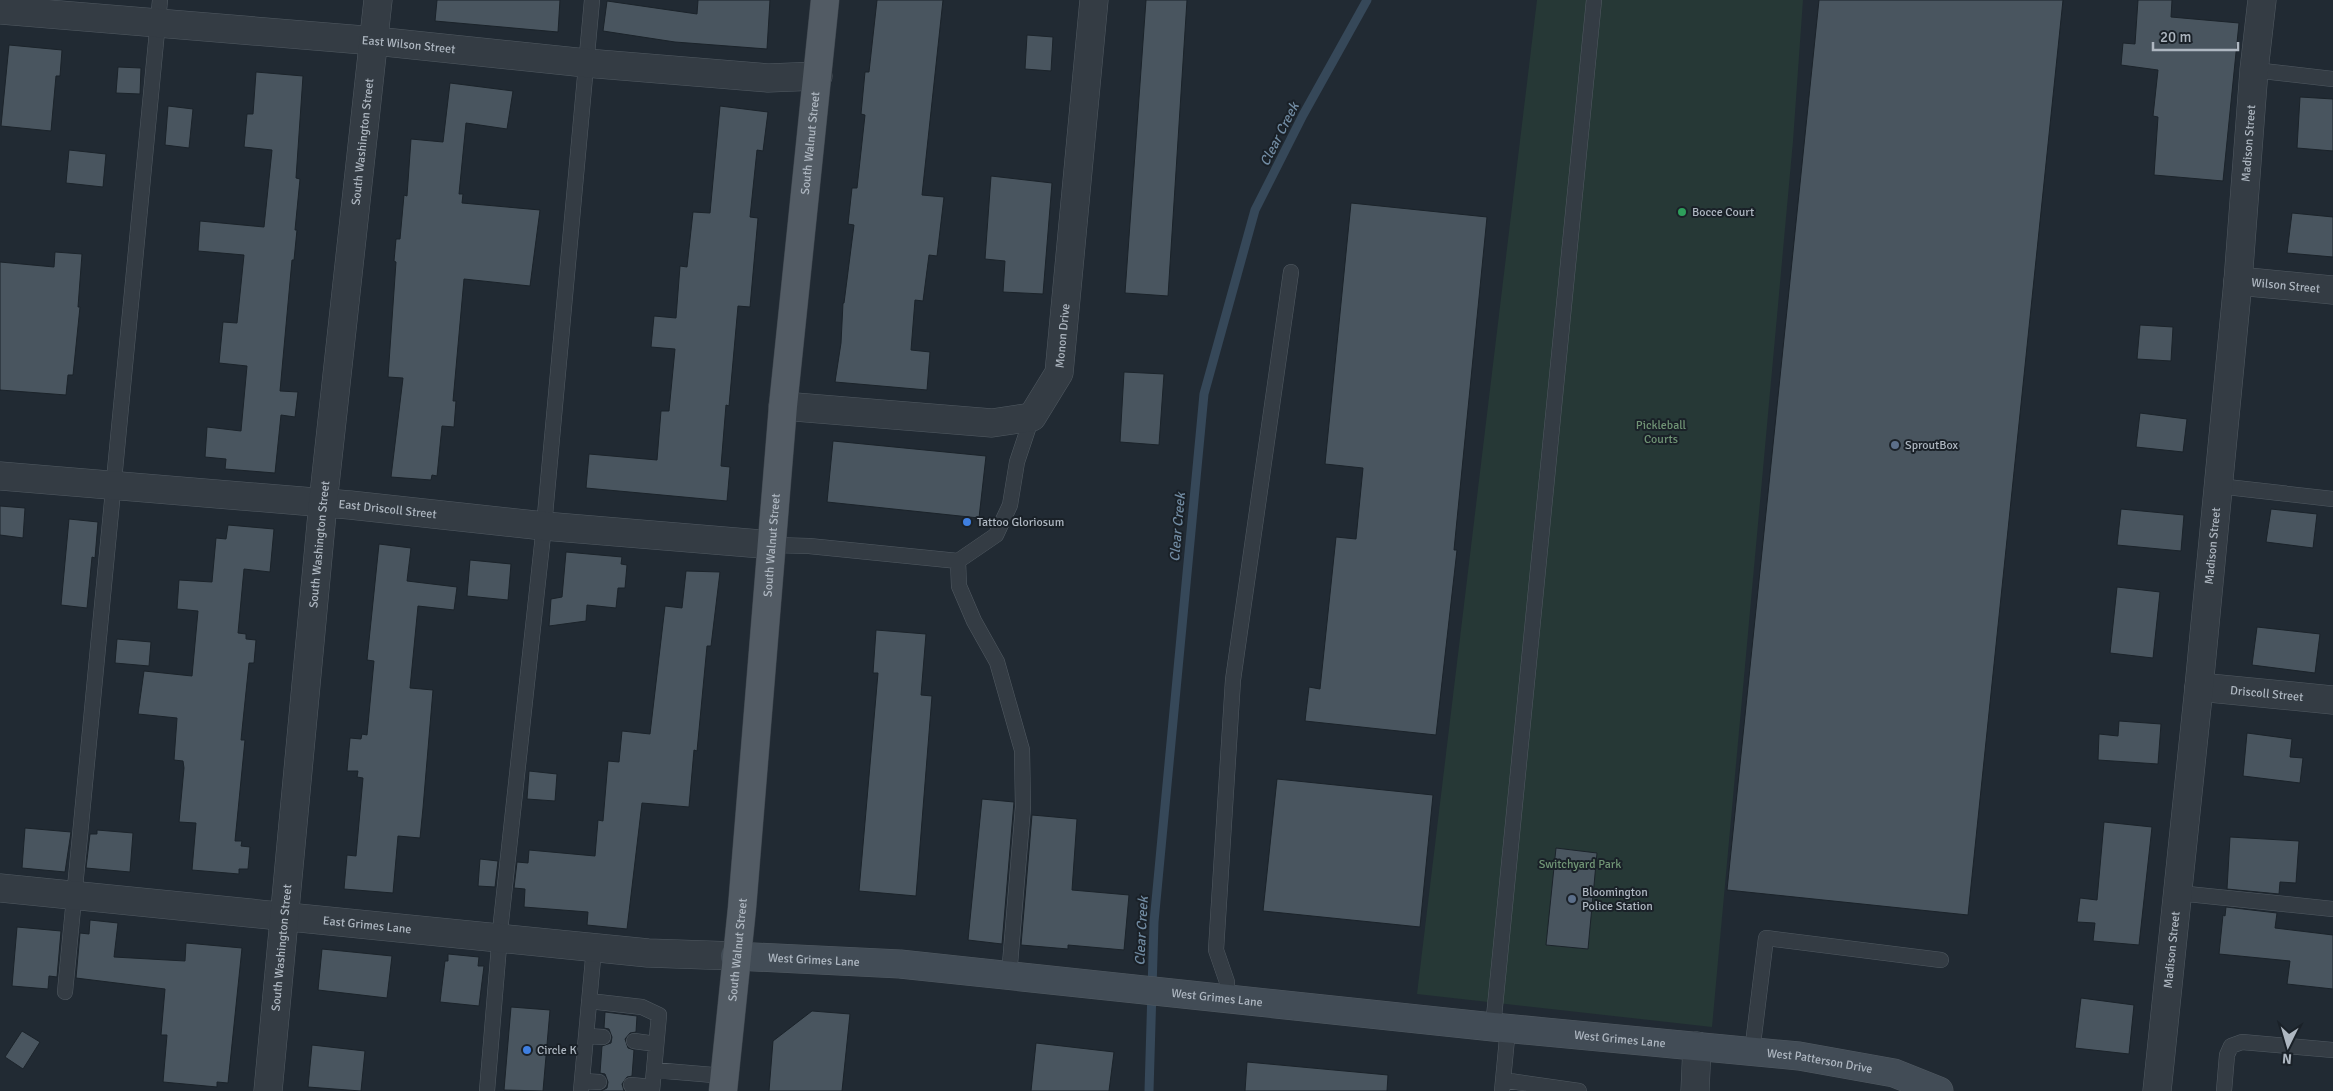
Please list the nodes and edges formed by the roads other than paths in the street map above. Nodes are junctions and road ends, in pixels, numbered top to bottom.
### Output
1 (378, 0) edge
2 (592, 0) edge
3 (825, 0) edge
4 (1094, 0) edge
5 (1594, 0) edge
6 (2262, 0) edge
7 (0, 10) edge
8 (159, 12) edge
9 (374, 41) junction
10 (586, 63) junction
11 (2254, 70) junction
12 (818, 76) junction
13 (2333, 79) edge
14 (1291, 272) dead end
15 (2238, 281) junction
16 (2333, 290) edge
17 (783, 406) junction
18 (1032, 417) junction
19 (0, 476) edge
20 (113, 486) junction
21 (2218, 486) junction
22 (2333, 499) edge
23 (323, 503) junction
24 (544, 526) junction
25 (773, 545) junction
26 (958, 561) junction
27 (2199, 688) junction
28 (2333, 700) edge
29 (0, 888) edge
30 (2178, 894) junction
31 (74, 895) junction
32 (2333, 909) edge
33 (284, 916) junction
34 (500, 938) junction
35 (594, 948) junction
36 (735, 956) junction
37 (1941, 960) dead end
38 (1009, 976) junction
39 (65, 992) dead end
40 (1227, 998) junction
41 (589, 1001) junction
42 (1501, 1027) junction
43 (586, 1036) junction
44 (603, 1038) dead end
45 (634, 1041) dead end
46 (656, 1044) junction
47 (1697, 1046) junction
48 (2333, 1050) edge
49 (1752, 1052) junction
50 (654, 1070) junction
51 (599, 1082) dead end
52 (724, 1084) edge
53 (631, 1085) dead end
54 (582, 1086) edge
55 (1503, 1086) edge
56 (652, 1089) edge
57 (268, 1091) edge
58 (487, 1091) edge
59 (1579, 1091) edge
60 (1694, 1091) edge
61 (1939, 1091) edge
62 (2157, 1091) edge
63 (2224, 1091) edge

1 - 9 street, South Washington Street
2 - 10 lane
3 - 12 main road, South Walnut Street
4 - 18 street, Monon Drive
5 - 42 lane
6 - 11 street, Madison Street
7 - 8 street, East Wilson Street
8 - 9 street, East Wilson Street
8 - 20 lane
9 - 10 street, East Wilson Street
9 - 23 street, South Washington Street
10 - 12 street, East Wilson Street
10 - 24 lane
11 - 13 lane
11 - 15 street, Madison Street
12 - 17 main road, South Walnut Street
14 - 40 lane
15 - 16 street, Wilson Street
15 - 21 street, Madison Street
17 - 18 street
17 - 25 main road, South Walnut Street
18 - 26 lane
19 - 20 street, East Driscoll Street
20 - 23 street, East Driscoll Street
20 - 31 lane
21 - 22 lane
21 - 27 street, Madison Street
23 - 24 street, East Driscoll Street
23 - 33 street, South Washington Street
24 - 25 street, East Driscoll Street
24 - 34 lane
25 - 26 lane
25 - 36 main road, South Walnut Street
26 - 38 lane
27 - 28 street, Driscoll Street
27 - 30 street, Madison Street
29 - 31 street, East Grimes Lane
30 - 32 lane
30 - 62 street, Madison Street
31 - 33 street, East Grimes Lane
31 - 39 lane
33 - 34 street, East Grimes Lane
33 - 57 street, South Washington Street
34 - 35 street, East Grimes Lane
34 - 58 lane
35 - 36 street, East Grimes Lane
35 - 41 lane
36 - 38 street, West Grimes Lane
36 - 52 main road, South Walnut Street
37 - 49 lane
38 - 40 street, West Grimes Lane
40 - 42 street, West Grimes Lane
41 - 43 lane
41 - 46 lane
42 - 47 street, West Grimes Lane
42 - 55 lane
43 - 44 lane
43 - 54 lane
45 - 46 lane
46 - 50 lane
47 - 49 street, West Patterson Drive
47 - 60 street
48 - 63 lane
49 - 61 street, West Patterson Drive
50 - 52 lane
50 - 56 lane
51 - 54 lane
53 - 56 lane
55 - 59 lane

